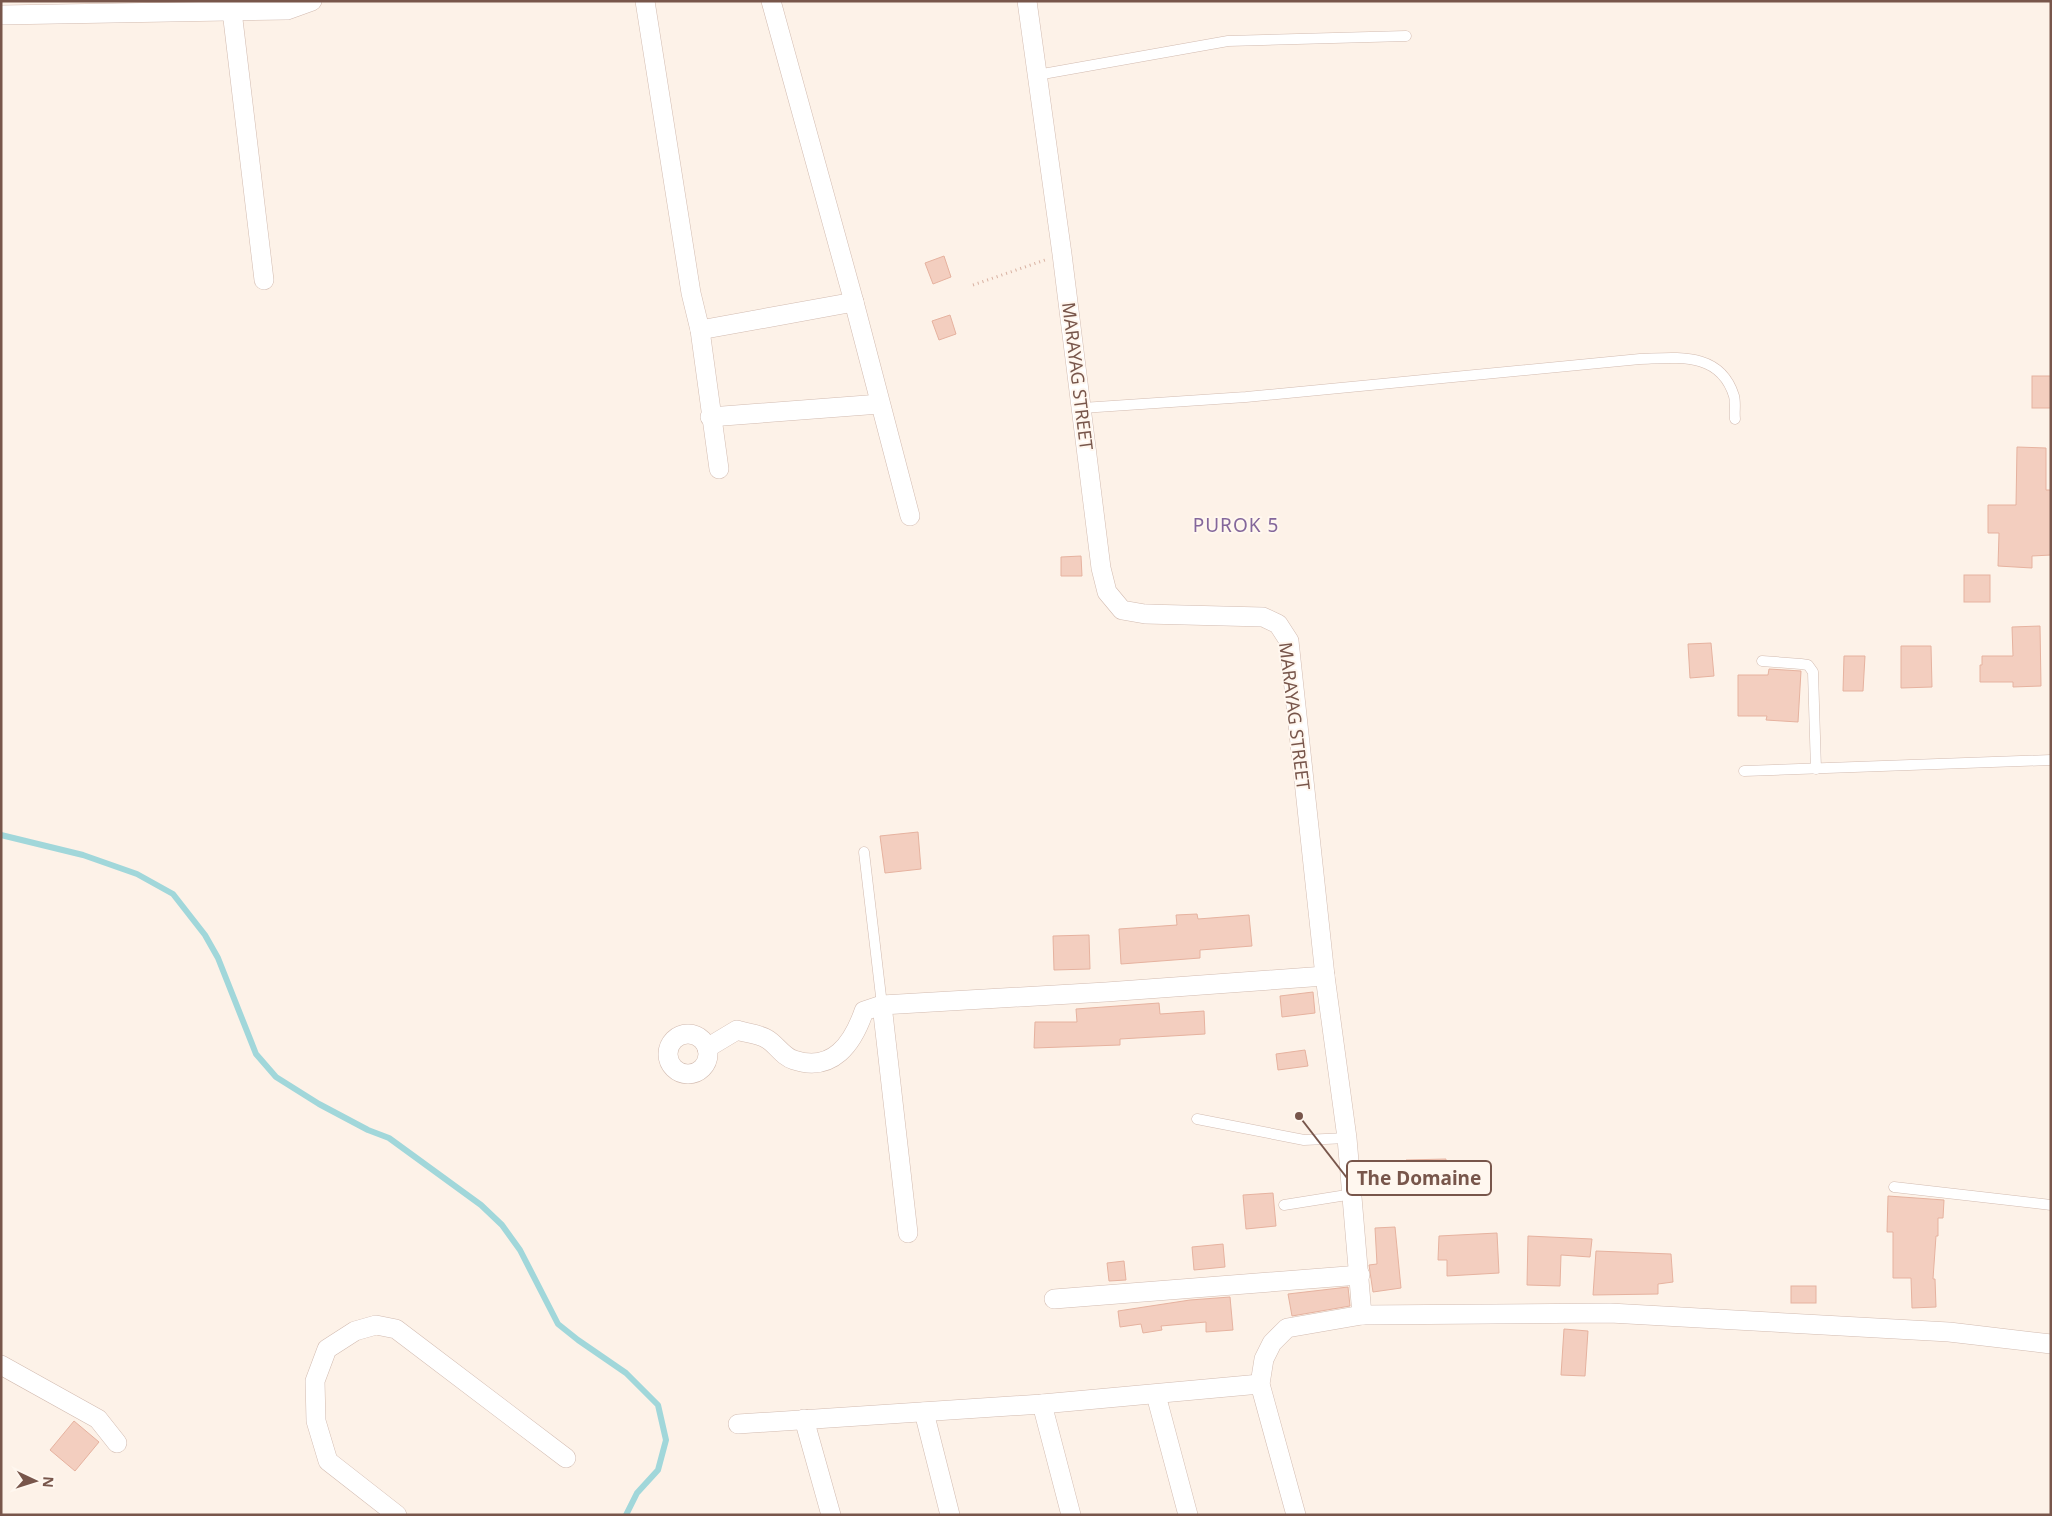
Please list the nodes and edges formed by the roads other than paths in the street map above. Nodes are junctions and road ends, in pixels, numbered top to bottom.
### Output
1 (312, 1) edge
2 (645, 1) edge
3 (771, 1) edge
4 (1027, 1) edge
5 (232, 11) junction
6 (1, 15) edge
7 (1406, 36) dead end
8 (1037, 75) junction
9 (264, 280) dead end
10 (854, 302) junction
11 (700, 330) junction
12 (880, 404) junction
13 (1082, 408) junction
14 (710, 417) junction
15 (1735, 419) dead end
16 (719, 469) dead end
17 (910, 516) dead end
18 (1762, 661) dead end
19 (2051, 760) edge
20 (1816, 769) junction
21 (1744, 771) dead end
22 (864, 852) dead end
23 (1325, 976) junction
24 (882, 1005) junction
25 (707, 1048) dead end
26 (1197, 1118) dead end
27 (1347, 1138) junction
28 (1395, 1184) dead end
29 (1894, 1188) dead end
30 (1352, 1191) junction
31 (1284, 1205) dead end
32 (2051, 1205) edge
33 (908, 1233) dead end
34 (1360, 1275) junction
35 (1054, 1299) dead end
36 (1362, 1315) junction
37 (2051, 1344) edge
38 (1, 1365) edge
39 (1260, 1384) junction
40 (1156, 1395) junction
41 (1042, 1404) junction
42 (924, 1412) junction
43 (804, 1420) junction
44 (738, 1424) dead end
45 (117, 1443) dead end
46 (566, 1458) dead end
47 (397, 1515) edge
48 (831, 1515) edge
49 (950, 1515) edge
50 (1071, 1515) edge
51 (1188, 1515) edge
52 (1296, 1515) edge

1 - 5 street
2 - 11 street
3 - 10 street
4 - 8 street, MARAYAG STREET
5 - 6 street
5 - 9 street
7 - 8 lane
8 - 13 street, MARAYAG STREET
10 - 11 street
10 - 12 street
11 - 14 street
12 - 14 street
12 - 17 street
13 - 15 lane
13 - 23 street, MARAYAG STREET
14 - 16 street
18 - 20 lane
19 - 20 lane
20 - 21 lane
22 - 24 lane
23 - 24 street
23 - 27 street, MARAYAG STREET
24 - 25 street
24 - 33 street
26 - 27 lane
27 - 30 street, MARAYAG STREET
28 - 30 lane
29 - 32 lane
30 - 31 lane
30 - 34 street, MARAYAG STREET
34 - 35 street
34 - 36 street, MARAYAG STREET
36 - 37 street
36 - 39 street
38 - 45 street
39 - 40 street
39 - 52 street
40 - 41 street
40 - 51 street
41 - 42 street
41 - 50 street
42 - 43 street
42 - 49 street
43 - 44 street
43 - 48 street
46 - 47 street

